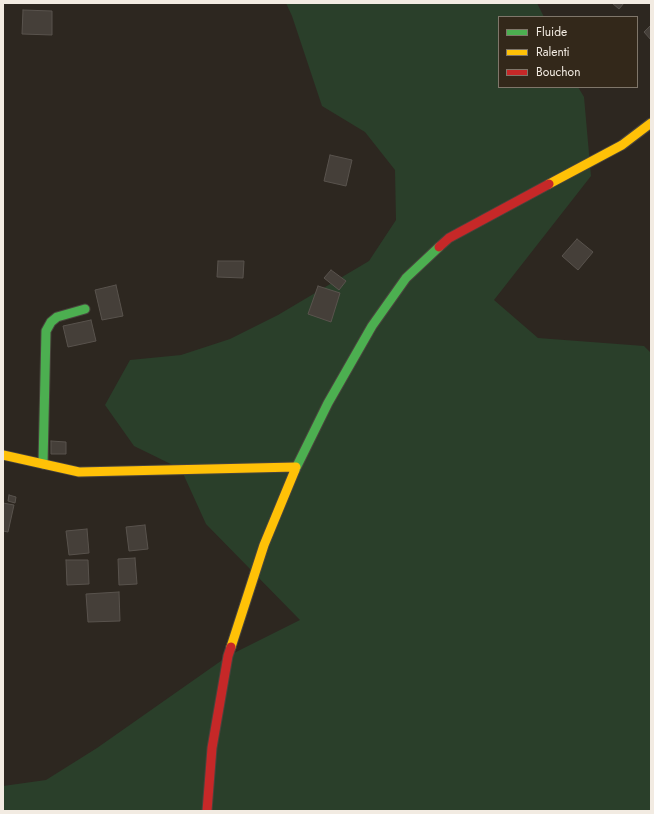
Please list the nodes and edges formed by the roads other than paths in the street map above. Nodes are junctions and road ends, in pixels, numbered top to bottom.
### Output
1 (651, 123) edge
2 (85, 309) dead end
3 (3, 455) edge
4 (43, 464) junction
5 (296, 467) junction
6 (207, 811) edge

1 - 5 street
2 - 4 street
3 - 4 street
4 - 5 street
5 - 6 street

